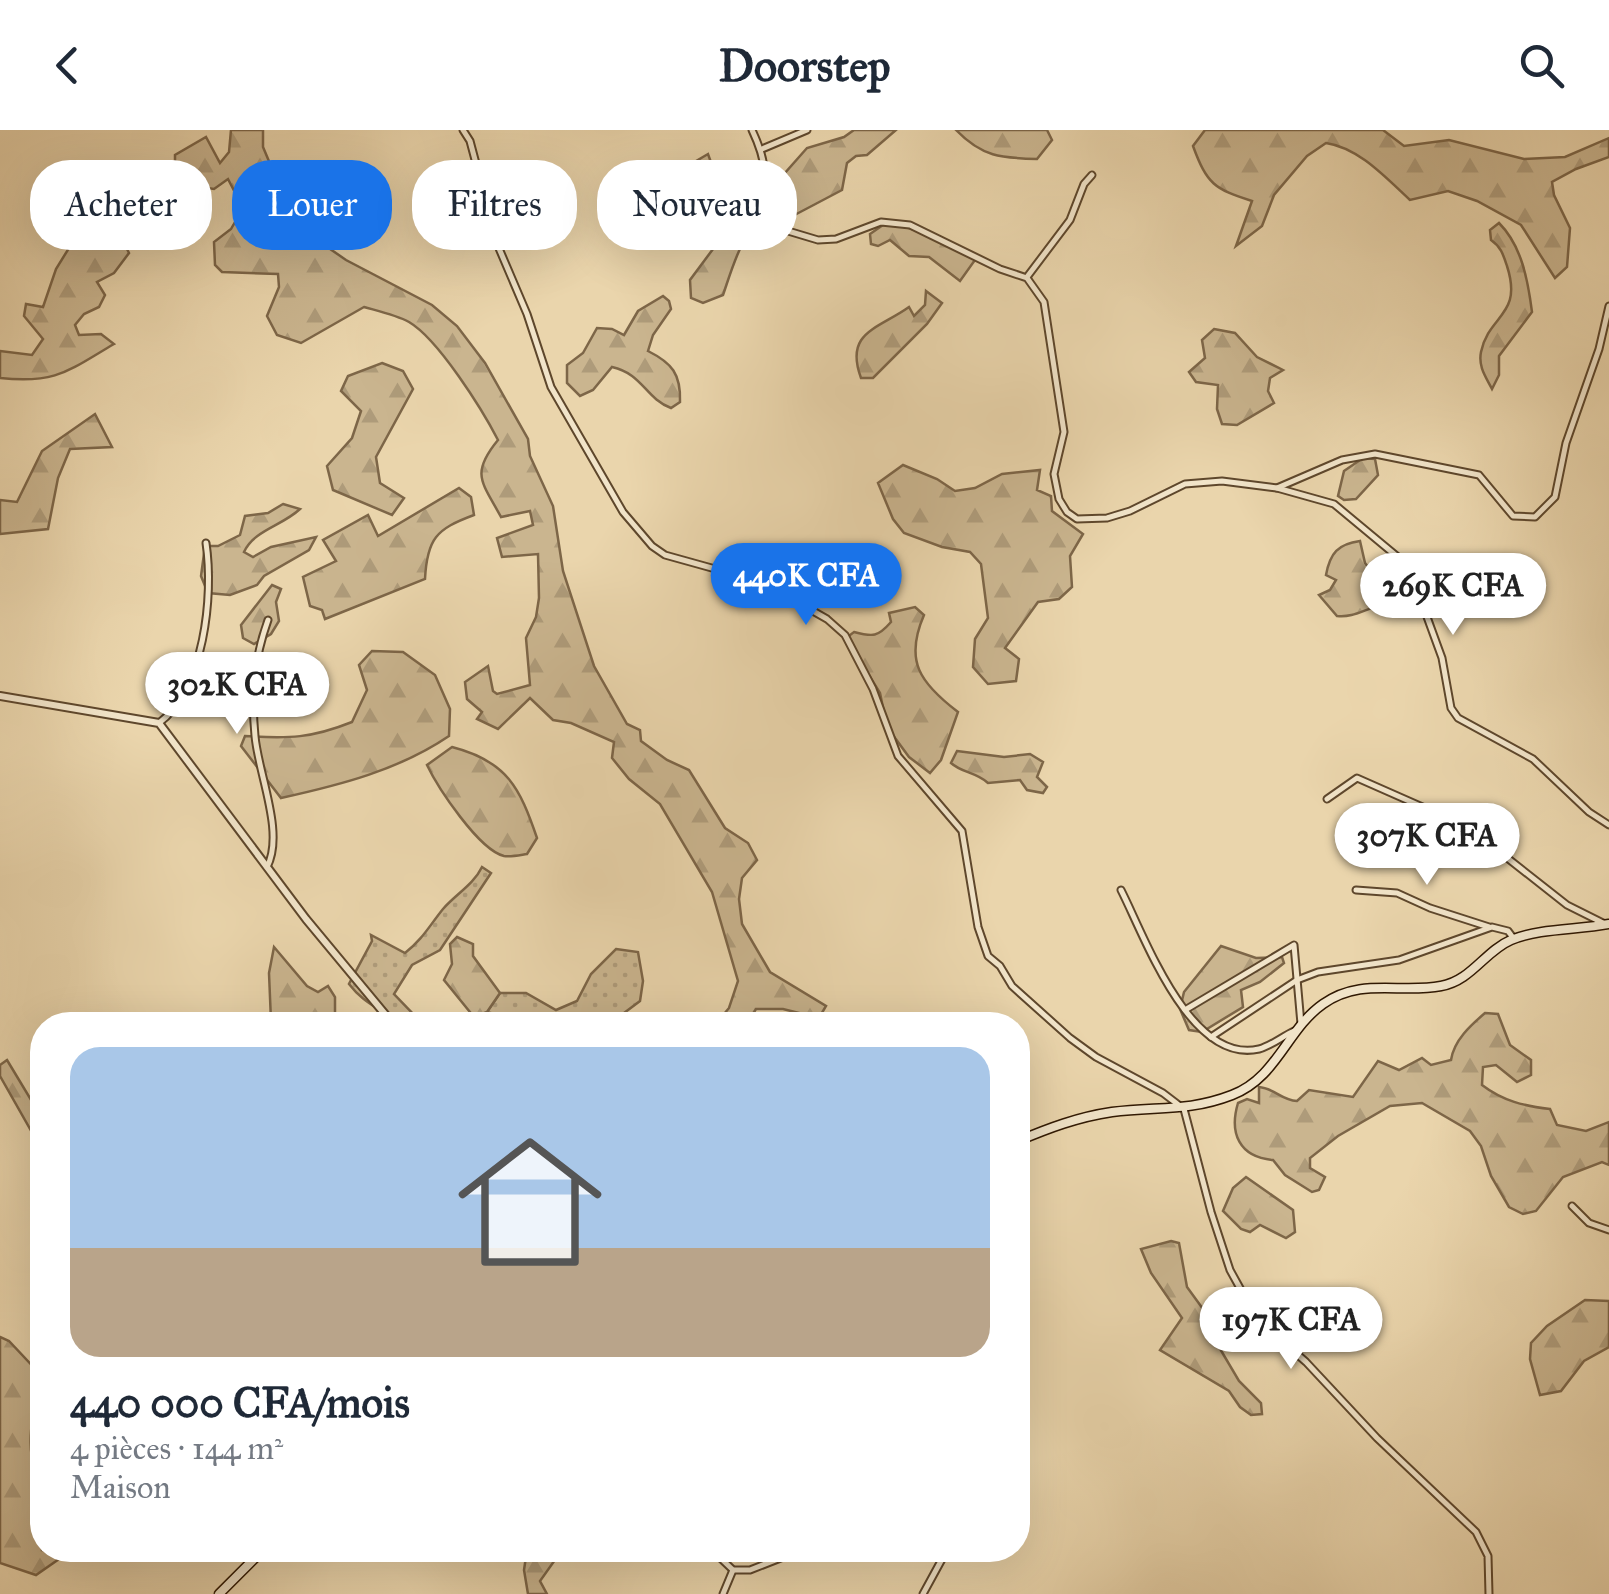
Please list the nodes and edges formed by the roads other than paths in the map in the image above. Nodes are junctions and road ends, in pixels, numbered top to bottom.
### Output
1 (463, 130) edge
2 (752, 130) edge
3 (807, 130) edge
4 (762, 149) junction
5 (1092, 175) dead end
6 (1027, 278) junction
7 (1609, 306) edge
8 (1278, 488) junction
9 (206, 543) dead end
10 (268, 620) dead end
11 (0, 696) edge
12 (159, 723) junction
13 (1327, 799) dead end
14 (1609, 825) edge
15 (266, 868) junction
16 (1121, 890) dead end
17 (1356, 890) dead end
18 (1607, 924) edge
19 (1492, 928) junction
20 (1514, 939) junction
21 (1297, 980) junction
22 (1184, 1010) junction
23 (383, 1012) edge
24 (1302, 1027) junction
25 (1209, 1038) junction
26 (1184, 1109) junction
27 (1030, 1136) edge
28 (1572, 1206) dead end
29 (1609, 1230) edge
30 (250, 1562) edge
31 (725, 1562) edge
32 (770, 1562) edge
33 (940, 1562) edge
34 (733, 1570) junction
35 (219, 1594) edge
36 (724, 1594) edge
37 (923, 1594) edge
38 (1489, 1594) edge

1 - 26 street
2 - 4 street
3 - 4 street
4 - 6 street
5 - 6 street
6 - 8 street
7 - 8 street
8 - 14 street
9 - 12 street
10 - 15 street
11 - 12 street
12 - 15 street
13 - 18 street
15 - 23 street
16 - 22 street
17 - 19 street
18 - 20 main road
19 - 20 street
19 - 21 street
20 - 24 main road
21 - 22 street
21 - 24 street
21 - 25 street
22 - 25 street
24 - 25 street
24 - 26 main road
26 - 27 main road
26 - 38 street
28 - 29 street
30 - 35 main road
31 - 34 street
32 - 34 street
33 - 37 street
34 - 36 street

